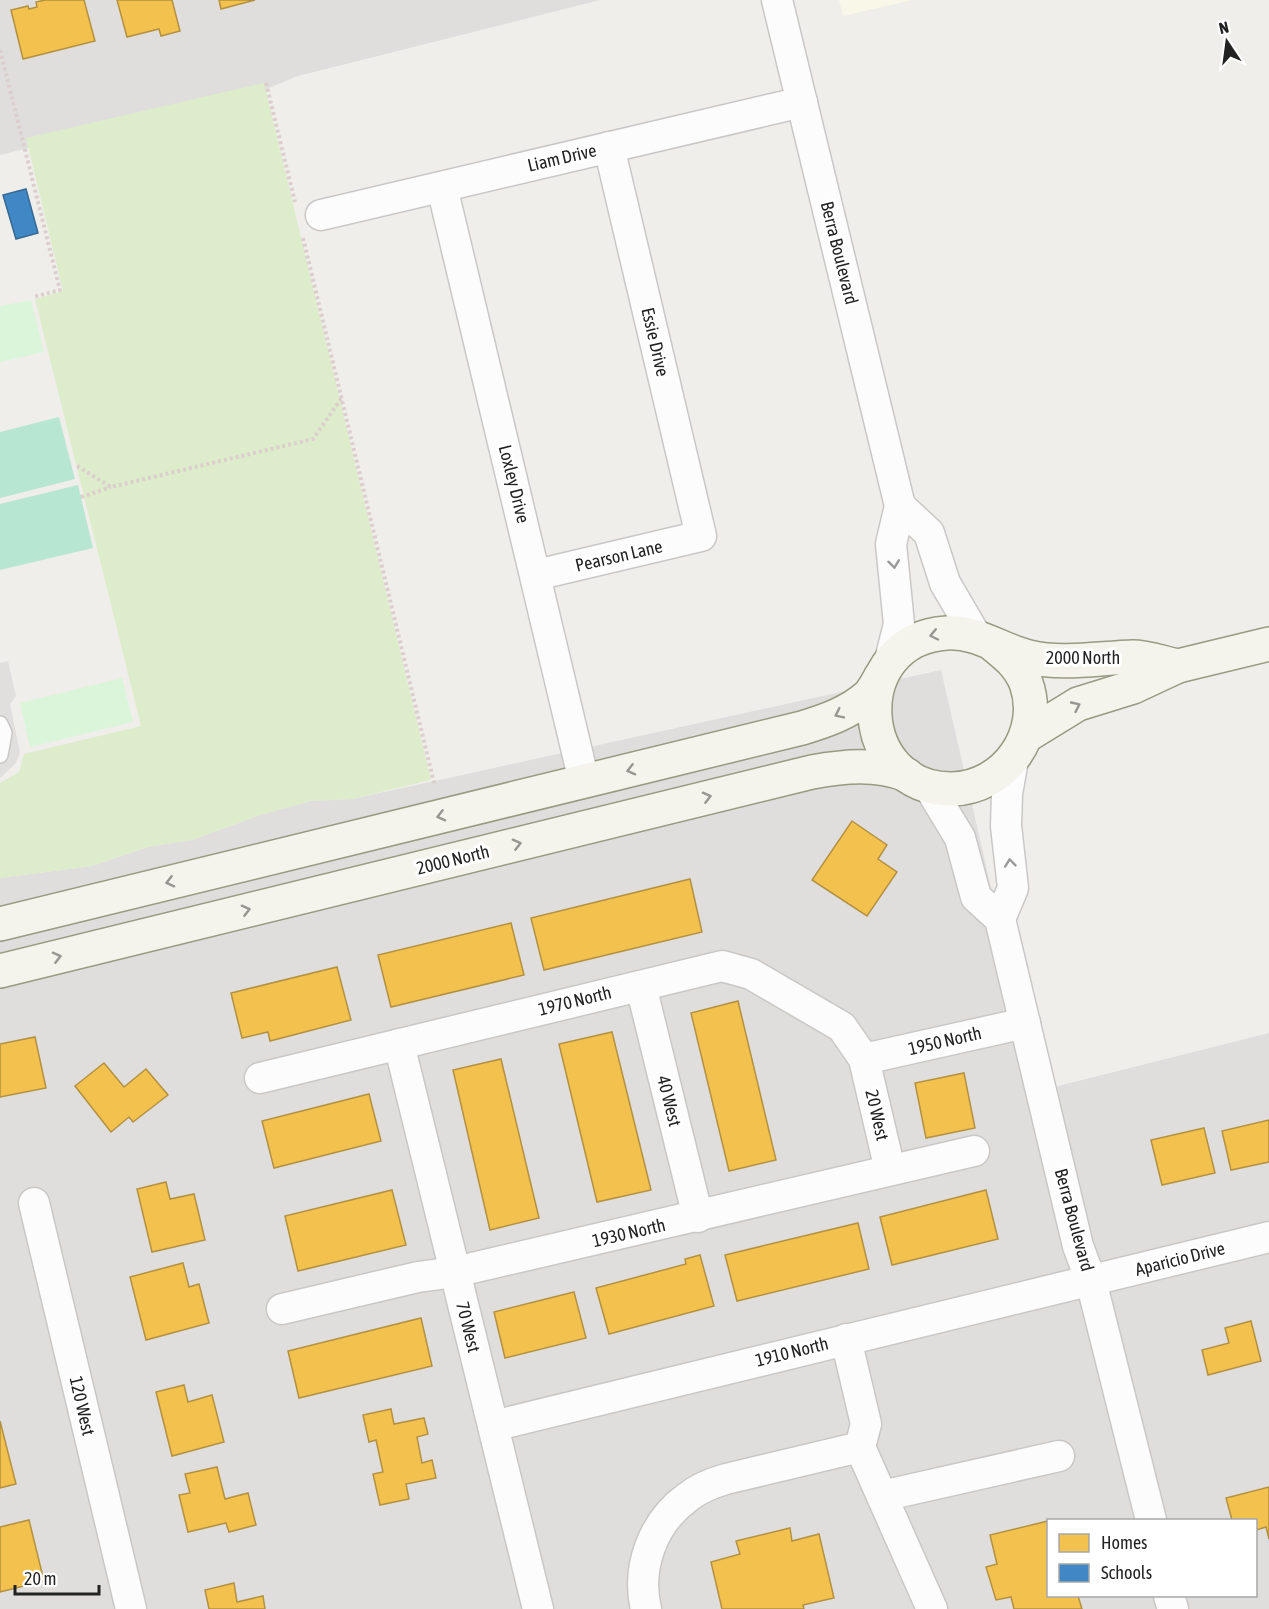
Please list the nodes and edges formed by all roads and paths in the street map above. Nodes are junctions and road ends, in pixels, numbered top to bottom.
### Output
1 (777, 0) edge
2 (0, 50) edge
3 (802, 102) junction
4 (609, 147) junction
5 (442, 187) junction
6 (321, 215) dead end
7 (33, 297) dead end
8 (76, 466) dead end
9 (111, 487) junction
10 (81, 497) dead end
11 (900, 506) junction
12 (701, 536) joint
13 (536, 576) junction
14 (983, 639) junction
15 (1269, 644) edge
16 (1178, 666) junction
17 (885, 670) junction
18 (0, 724) edge
19 (1019, 748) junction
20 (0, 755) edge
21 (918, 780) junction
22 (584, 781) junction
23 (434, 783) dead end
24 (1000, 919) junction
25 (0, 924) edge
26 (0, 971) edge
27 (641, 986) junction
28 (1025, 1023) junction
29 (399, 1044) junction
30 (864, 1059) junction
31 (260, 1078) dead end
32 (974, 1151) dead end
33 (890, 1170) junction
34 (34, 1203) dead end
35 (698, 1217) junction
36 (1269, 1237) edge
37 (455, 1272) junction
38 (1091, 1281) junction
39 (282, 1309) dead end
40 (846, 1339) junction
41 (493, 1426) junction
42 (860, 1447) junction
43 (1059, 1456) dead end
44 (882, 1496) junction
45 (1150, 1519) edge
46 (131, 1609) edge
47 (538, 1609) edge
48 (646, 1609) edge
49 (932, 1609) edge

1 - 3 street, Berra Boulevard
2 - 7 path
3 - 4 street, Liam Drive
3 - 11 street, Berra Boulevard
4 - 5 street, Liam Drive
4 - 12 street, Essie Drive
5 - 6 street, Liam Drive
5 - 13 street, Loxley Drive
8 - 9 path
9 - 10 path
9 - 23 path
11 - 14 street
11 -> 17 street, Berra Boulevard
12 - 13 street, Pearson Lane
13 - 22 street, Loxley Drive
14 - 16 street, 2000 North
14 -> 17 street
14 - 19 street
15 - 16 street, 2000 North
19 -> 16 street, 2000 North
17 - 21 street
17 -> 22 street
18 - 20 lane
19 - 21 street
24 -> 19 street
21 - 24 street
26 -> 21 street, 2000 North
22 -> 25 street
24 - 28 street, Berra Boulevard
27 - 29 street, 1970 North
27 - 30 street, 1970 North
27 - 35 street, 40 West
28 - 30 street, 1950 North
28 - 38 street, Berra Boulevard
29 - 31 street, 1970 North
29 - 37 street, 70 West
30 - 33 street, 20 West
32 - 33 street, 1930 North
33 - 35 street, 1930 North
34 - 46 street, 120 West
35 - 37 street, 1930 North
36 - 38 street, Aparicio Drive
37 - 39 street, 1930 North
37 - 41 street, 70 West
38 - 40 street, 1910 North
38 - 45 street, Berra Boulevard
40 - 41 street, 1910 North
40 - 42 street
41 - 47 street, 70 West
42 - 44 street
42 - 48 street
43 - 44 street
44 - 49 street

